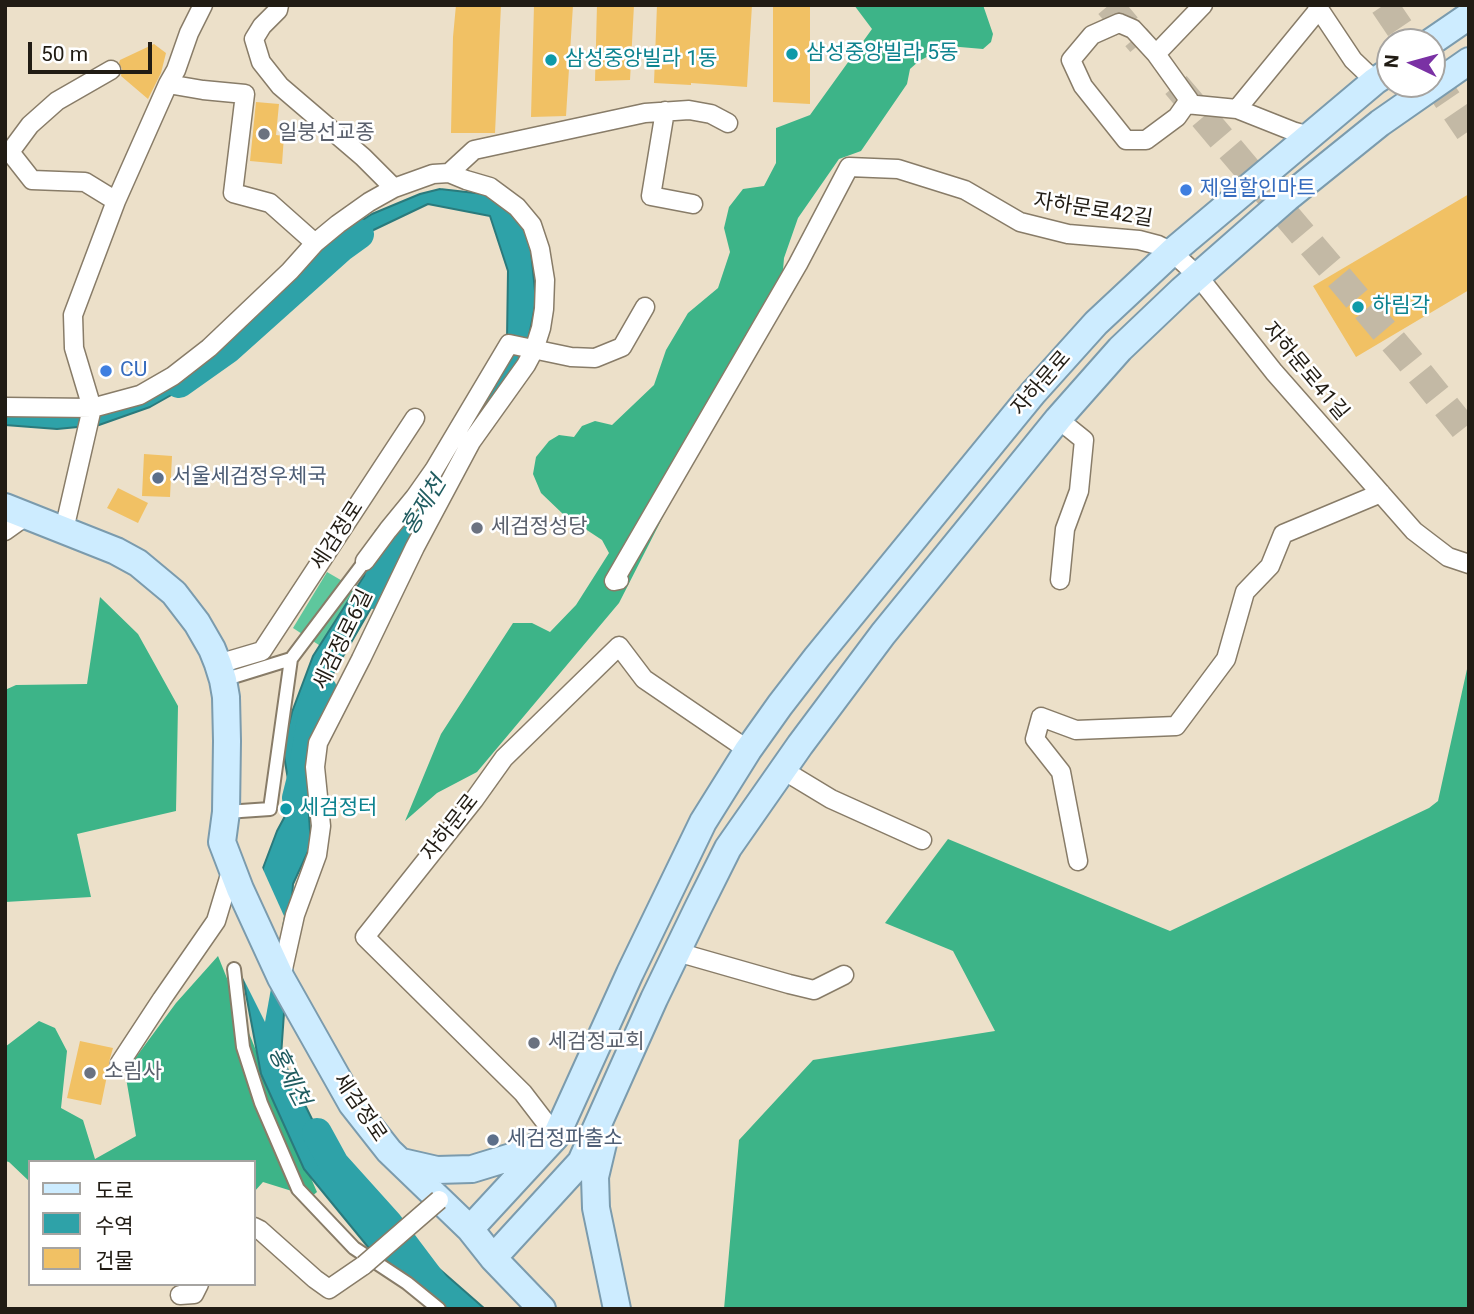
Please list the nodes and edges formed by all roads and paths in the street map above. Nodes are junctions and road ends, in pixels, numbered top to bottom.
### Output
1 (203, 5) edge
2 (279, 5) edge
3 (1203, 5) edge
4 (1318, 7) edge
5 (1469, 16) edge
6 (1446, 32) edge
7 (1156, 54) junction
8 (1469, 61) edge
9 (111, 70) dead end
10 (1376, 73) edge
11 (1376, 81) edge
12 (168, 84) junction
13 (1186, 104) junction
14 (1237, 109) junction
15 (665, 111) junction
16 (727, 123) dead end
17 (1310, 136) junction
18 (7, 150) edge
19 (449, 173) junction
20 (394, 188) junction
21 (116, 201) junction
22 (693, 204) dead end
23 (315, 243) junction
24 (1172, 252) junction
25 (1198, 276) junction
26 (645, 307) dead end
27 (534, 350) junction
28 (5, 407) edge
29 (92, 408) junction
30 (415, 418) dead end
31 (1058, 419) junction
32 (1381, 493) junction
33 (12, 518) edge
34 (64, 530) junction
35 (365, 561) joint
36 (1469, 564) edge
37 (619, 580) dead end
38 (1060, 580) dead end
39 (291, 659) junction
40 (221, 672) junction
41 (748, 750) junction
42 (783, 770) junction
43 (226, 812) junction
44 (922, 840) dead end
45 (1077, 861) dead end
46 (236, 878) junction
47 (677, 952) junction
48 (234, 968) dead end
49 (278, 972) junction
50 (844, 975) dead end
51 (120, 1063) dead end
52 (616, 1087) junction
53 (556, 1136) junction
54 (400, 1162) junction
55 (439, 1200) junction
56 (256, 1228) edge
57 (470, 1230) junction
58 (493, 1258) junction
59 (198, 1286) edge
60 (180, 1294) dead end
61 (612, 1304) edge
62 (439, 1309) edge
63 (542, 1309) edge

1 - 12 street
2 - 20 street
3 - 7 street
4 - 10 street
4 - 14 street
5 - 6 main road
7 - 13 street
7 - 13 street
8 - 25 main road, 자하문로
9 - 18 street
11 - 17 main road, 자하문로
12 - 21 street
12 - 23 street
13 - 14 street
14 - 17 street
15 - 16 street
15 - 19 street
15 - 22 street
17 - 24 main road, 자하문로
18 - 21 street
19 - 20 street
19 - 27 street, 세검정로6길
20 - 23 street
21 - 29 street
23 - 29 street
24 - 25 street, 자하문로41길
24 - 37 street, 자하문로42길
24 - 41 main road, 자하문로
25 - 31 main road, 자하문로
25 - 32 street, 자하문로41길
26 - 27 street
27 - 35 street
27 - 49 street, 세검정로6길
28 - 29 street
29 - 34 street
30 - 40 street, 세검정로
31 - 38 street, 자하문로
31 - 42 main road, 자하문로
32 - 36 street, 자하문로41길
32 - 45 street
33 - 34 main road, 세검정로
34 - 40 main road, 세검정로
35 - 39 street
39 - 40 street
39 - 43 street
40 - 43 main road, 세검정로
41 - 53 main road, 자하문로
41 - 53 street, 자하문로
42 - 44 street
42 - 47 main road, 자하문로
43 - 46 main road, 세검정로
46 - 49 main road, 세검정로
46 - 51 street
47 - 50 street
47 - 52 main road, 자하문로
48 - 62 street
49 - 54 main road, 세검정로
52 - 58 main road, 자하문로
52 - 61 main road
53 - 54 main road
53 - 57 main road, 자하문로
54 - 55 main road, 세검정로
55 - 56 street, bridge
55 - 57 main road, 세검정로
57 - 58 main road, 세검정로
58 - 63 main road, 세검정로
59 - 60 street

